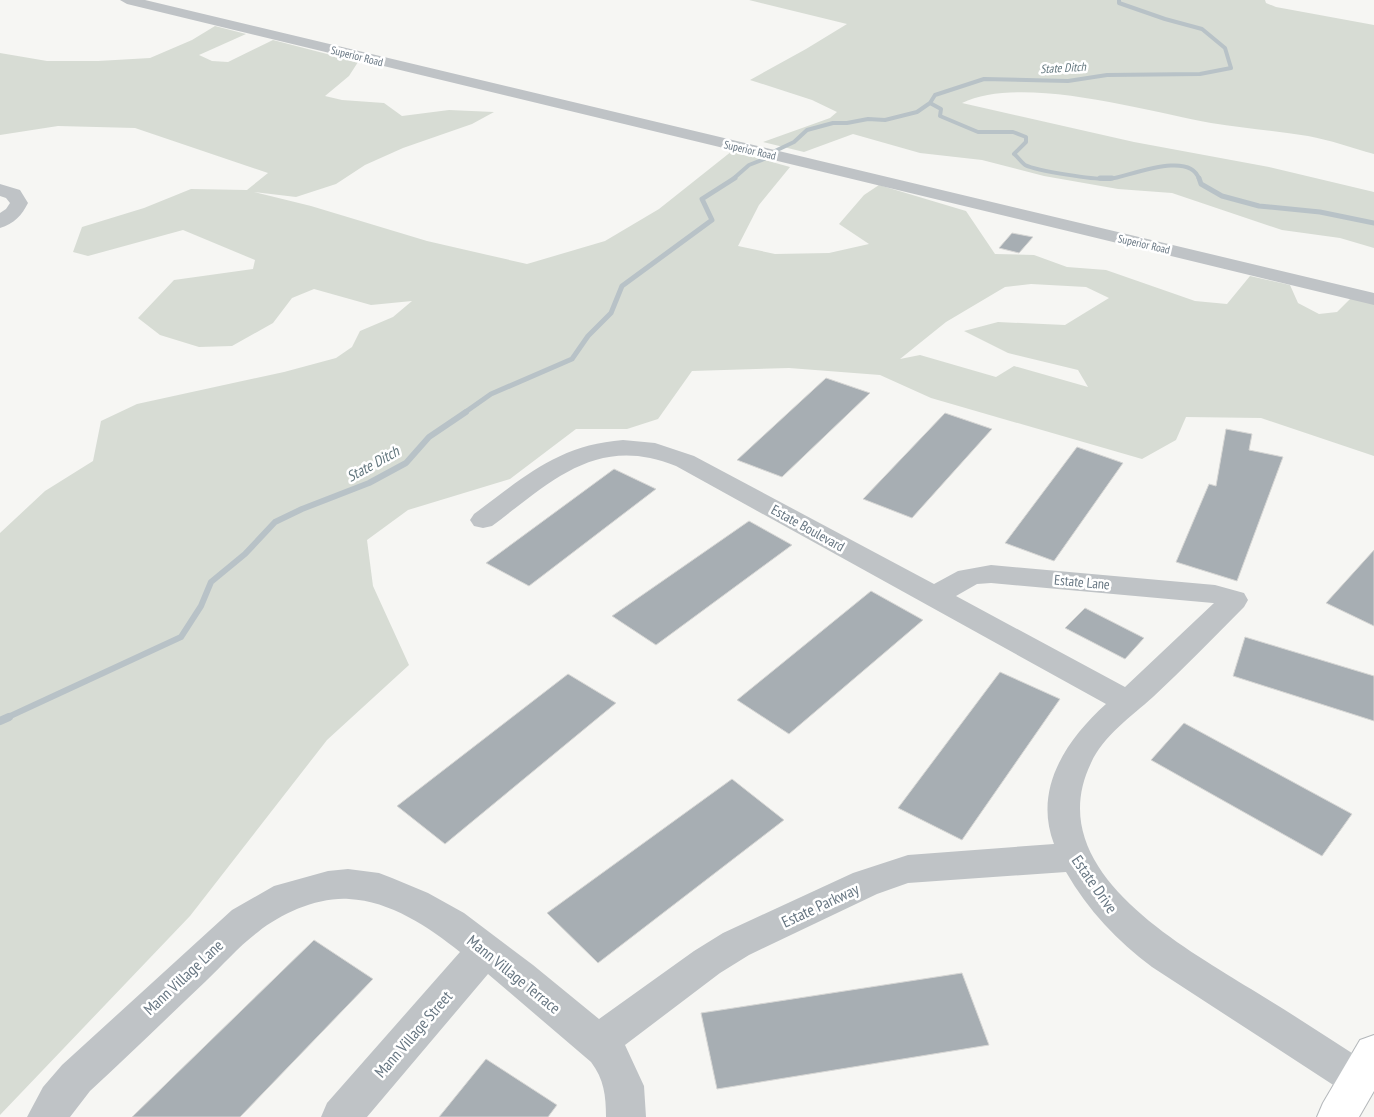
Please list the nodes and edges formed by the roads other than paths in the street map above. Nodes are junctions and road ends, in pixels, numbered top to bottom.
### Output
1 (127, 0) edge
2 (0, 190) edge
3 (0, 222) edge
4 (1374, 299) edge
5 (483, 520) dead end
6 (935, 598) junction
7 (1234, 600) joint
8 (1128, 702) junction
9 (1074, 857) junction
10 (348, 884) joint
11 (485, 950) junction
12 (598, 1042) junction
13 (1366, 1066) edge
14 (48, 1117) edge
15 (341, 1117) edge
16 (626, 1117) edge
17 (1337, 1117) edge

1 - 4 street, Superior Road
2 - 3 street
5 - 6 street, Estate Boulevard
6 - 7 street, Estate Lane
6 - 8 street, Estate Boulevard
7 - 8 street, Estate Drive
8 - 9 street, Estate Drive
9 - 12 street, Estate Parkway
9 - 13 street, Estate Drive
10 - 11 street, Mann Village Terrace
10 - 14 street, Mann Village Lane
11 - 12 street, Mann Village Terrace
11 - 15 street, Mann Village Street
12 - 16 street, Mann Village Terrace
13 - 17 main road

